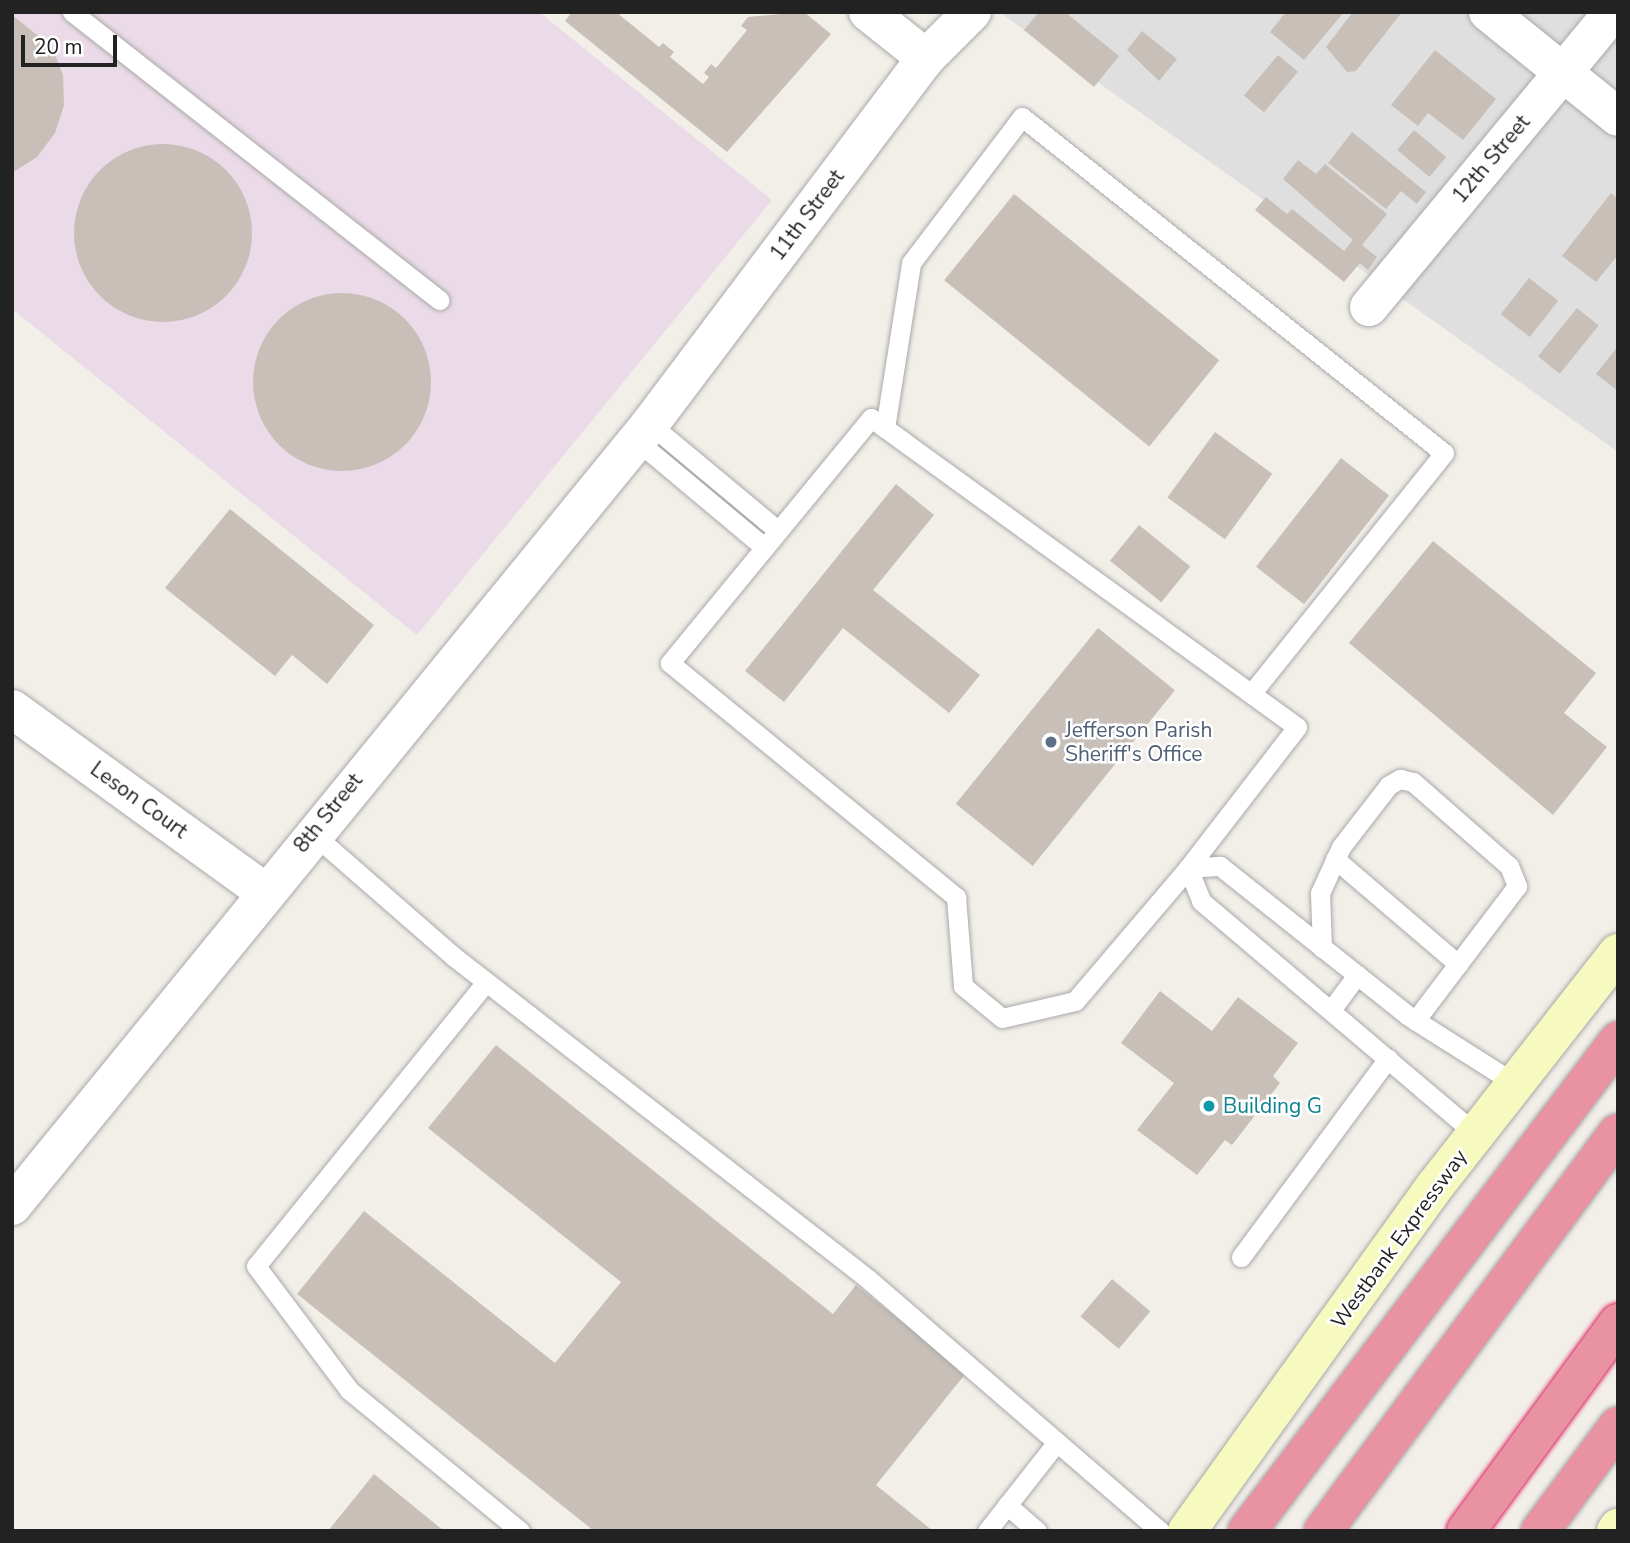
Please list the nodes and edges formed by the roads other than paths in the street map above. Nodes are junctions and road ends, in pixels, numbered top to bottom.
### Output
1 (72, 12) edge
2 (868, 12) edge
3 (972, 12) edge
4 (1488, 12) edge
5 (1613, 12) edge
6 (926, 58) junction
7 (1563, 72) junction
8 (1618, 117) edge
9 (439, 300) dead end
10 (1369, 307) dead end
11 (885, 428) junction
12 (643, 432) junction
13 (777, 530) junction
14 (764, 547) junction
15 (1252, 693) junction
16 (12, 709) edge
17 (312, 833) junction
18 (1335, 859) junction
19 (1188, 868) junction
20 (265, 892) junction
21 (1322, 948) junction
22 (1618, 953) edge
23 (1458, 964) junction
24 (1357, 975) junction
25 (486, 982) junction
26 (1331, 1010) junction
27 (1415, 1021) junction
28 (1618, 1041) edge
29 (1388, 1058) junction
30 (1514, 1083) junction
31 (1618, 1133) edge
32 (1476, 1134) junction
33 (12, 1206) edge
34 (1241, 1257) dead end
35 (1618, 1323) edge
36 (1618, 1426) edge
37 (1057, 1442) junction
38 (1007, 1505) junction
39 (520, 1531) edge
40 (987, 1531) edge
41 (1037, 1531) edge
42 (1160, 1531) edge
43 (1187, 1531) edge
44 (1247, 1531) edge
45 (1323, 1531) edge
46 (1466, 1531) edge
47 (1540, 1531) edge

1 - 9 lane
2 - 6 street
3 - 6 street, 11th Street
4 - 7 street
5 - 7 street, 12th Street
6 - 12 street, 11th Street
7 - 8 street
7 - 10 street, 12th Street
11 - 13 lane
11 - 15 lane
11 - 15 lane
12 - 13 lane
12 - 14 lane
12 - 17 street, 8th Street
13 - 14 lane
14 - 19 lane
15 - 19 lane
16 - 20 street, Leson Court
17 - 20 street, 8th Street
17 - 25 lane
18 - 21 lane
18 - 23 lane
18 - 23 lane
19 - 21 lane
19 - 26 lane
20 - 33 street, 8th Street
21 - 24 lane
22 - 30 main road, Westbank Expressway
23 - 27 lane
24 - 26 lane
24 - 27 lane
25 - 37 lane
25 - 39 lane
26 - 29 lane
27 - 30 lane
28 - 44 highway
29 - 32 lane
29 - 34 lane
30 - 32 main road, Westbank Expressway
31 - 45 highway
32 - 43 main road, Westbank Expressway
35 - 46 highway, bridge
36 - 47 highway
37 - 38 lane
37 - 42 lane
38 - 40 lane
38 - 41 lane

